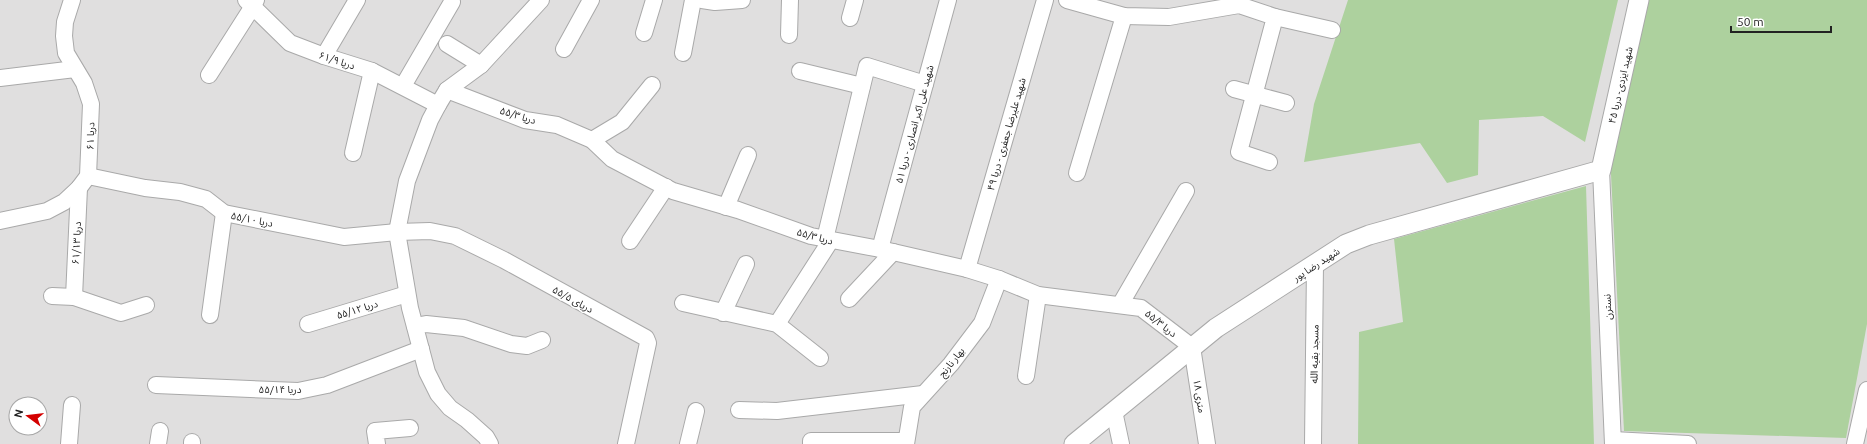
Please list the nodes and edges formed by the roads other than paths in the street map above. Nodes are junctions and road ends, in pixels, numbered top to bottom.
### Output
1 (72, 0) edge
2 (357, 0) edge
3 (541, 0) edge
4 (591, 0) edge
5 (654, 0) edge
6 (693, 0) edge
7 (702, 0) edge
8 (742, 0) edge
9 (790, 0) edge
10 (855, 0) edge
11 (948, 0) edge
12 (1045, 0) edge
13 (1067, 0) edge
14 (1639, 0) edge
15 (252, 2) edge
16 (452, 2) dead end
17 (1238, 8) edge
18 (1124, 16) junction
19 (1275, 17) junction
20 (850, 18) dead end
21 (1332, 30) dead end
22 (644, 33) dead end
23 (789, 35) dead end
24 (447, 44) dead end
25 (564, 49) dead end
26 (682, 53) dead end
27 (324, 56) junction
28 (481, 65) junction
29 (75, 69) junction
30 (372, 71) junction
31 (800, 71) dead end
32 (209, 75) dead end
33 (0, 78) edge
34 (925, 84) junction
35 (652, 85) dead end
36 (403, 86) junction
37 (862, 86) junction
38 (1234, 89) dead end
39 (447, 90) junction
40 (1254, 94) junction
41 (1286, 103) dead end
42 (438, 105) junction
43 (592, 140) junction
44 (352, 153) dead end
45 (748, 155) dead end
46 (1269, 162) dead end
47 (1601, 170) junction
48 (1077, 173) dead end
49 (83, 182) junction
50 (666, 187) junction
51 (1186, 191) dead end
52 (726, 206) junction
53 (224, 213) junction
54 (0, 221) edge
55 (397, 232) junction
56 (630, 240) dead end
57 (828, 240) junction
58 (887, 251) junction
59 (746, 264) dead end
60 (1315, 264) junction
61 (967, 269) junction
62 (999, 279) junction
63 (407, 294) junction
64 (1038, 295) junction
65 (52, 296) dead end
66 (74, 297) junction
67 (849, 299) dead end
68 (683, 303) dead end
69 (146, 305) dead end
70 (1120, 305) junction
71 (723, 313) junction
72 (210, 315) dead end
73 (308, 324) dead end
74 (777, 324) junction
75 (415, 326) junction
76 (542, 340) dead end
77 (1192, 347) junction
78 (421, 349) junction
79 (820, 358) dead end
80 (1026, 376) dead end
81 (156, 385) dead end
82 (1867, 390) edge
83 (923, 394) junction
84 (72, 405) dead end
85 (739, 410) dead end
86 (696, 411) dead end
87 (1114, 411) junction
88 (410, 428) dead end
89 (1613, 442) edge
90 (906, 443) edge
91 (69, 444) edge
92 (377, 444) edge
93 (490, 444) edge
94 (626, 444) edge
95 (688, 444) edge
96 (811, 444) edge
97 (1074, 444) edge
98 (1121, 444) edge
99 (1207, 444) edge
100 (1313, 444) edge
101 (1688, 444) edge
102 (1855, 444) edge

1 - 29 street, دریا ۶۱
2 - 27 street
3 - 28 street
4 - 25 street
5 - 22 street
6 - 26 street
7 - 8 street
9 - 23 street
10 - 20 street
11 - 34 street, شهید علی اکبر انصاری - دریا ۵۱
12 - 61 street, شهید علیرضا جعفری - دریا ۴۹
13 - 18 street
14 - 47 street, شهید ایزدی- دریا ۴۵
15 - 27 street, دریا ۶۱/۹
15 - 32 street
16 - 36 street
17 - 18 street
17 - 19 street
18 - 48 street
19 - 21 street
19 - 40 street
24 - 28 street
27 - 30 street, دریا ۶۱/۹
28 - 39 street
29 - 33 street
29 - 49 street, دریا ۶۱
30 - 36 street, دریا ۶۱/۹
30 - 44 street
31 - 37 street
34 - 37 street
34 - 58 street, شهید علی اکبر انصاری - دریا ۵۱
35 - 43 street
36 - 42 street, دریا ۶۱/۹
37 - 57 street
38 - 40 street
39 - 42 street
39 - 43 street, دریا ۵۵/۳
40 - 41 street
40 - 46 street
42 - 55 street
43 - 50 street, دریا ۵۵/۳
45 - 52 street
47 - 60 street, شهید رضا پور
47 - 89 street, نسترن
49 - 53 street, دریا ۵۵/۱۰
49 - 54 street
49 - 66 street, دریا ۶۱/۱۳
50 - 52 street, دریا ۵۵/۳
50 - 56 street
51 - 70 street
52 - 57 street, دریا ۵۵/۳
53 - 55 street, دریا ۵۵/۱۰
53 - 72 street
55 - 63 street
55 - 94 street, دریای ۵۵/۵
57 - 58 street, دریا ۵۵/۳
57 - 74 street
58 - 61 street, دریا ۵۵/۳
58 - 67 street
59 - 71 street
60 - 77 street, شهید رضا پور
60 - 100 street, مسجد بقیه الله
61 - 62 street, دریا ۵۵/۳
62 - 64 street, دریا ۵۵/۳
62 - 83 street, بهار نارنج
63 - 73 street, دریا ۵۵/۱۲
63 - 75 street
64 - 70 street, دریا ۵۵/۳
64 - 80 street
65 - 66 street
66 - 69 street
68 - 71 street
70 - 77 street, دریا ۵۵/۳
71 - 74 street
74 - 79 street
75 - 76 street
75 - 78 street
77 - 87 street, شهید رضا پور
77 - 99 street, ۱۸ متری
78 - 81 street, دریا ۵۵/۱۴
78 - 93 street
82 - 102 street
83 - 85 street
83 - 90 street, بهار نارنج
84 - 91 street
86 - 95 street
87 - 97 street, شهید رضا پور
87 - 98 street
88 - 92 street
89 - 101 street
90 - 96 street

